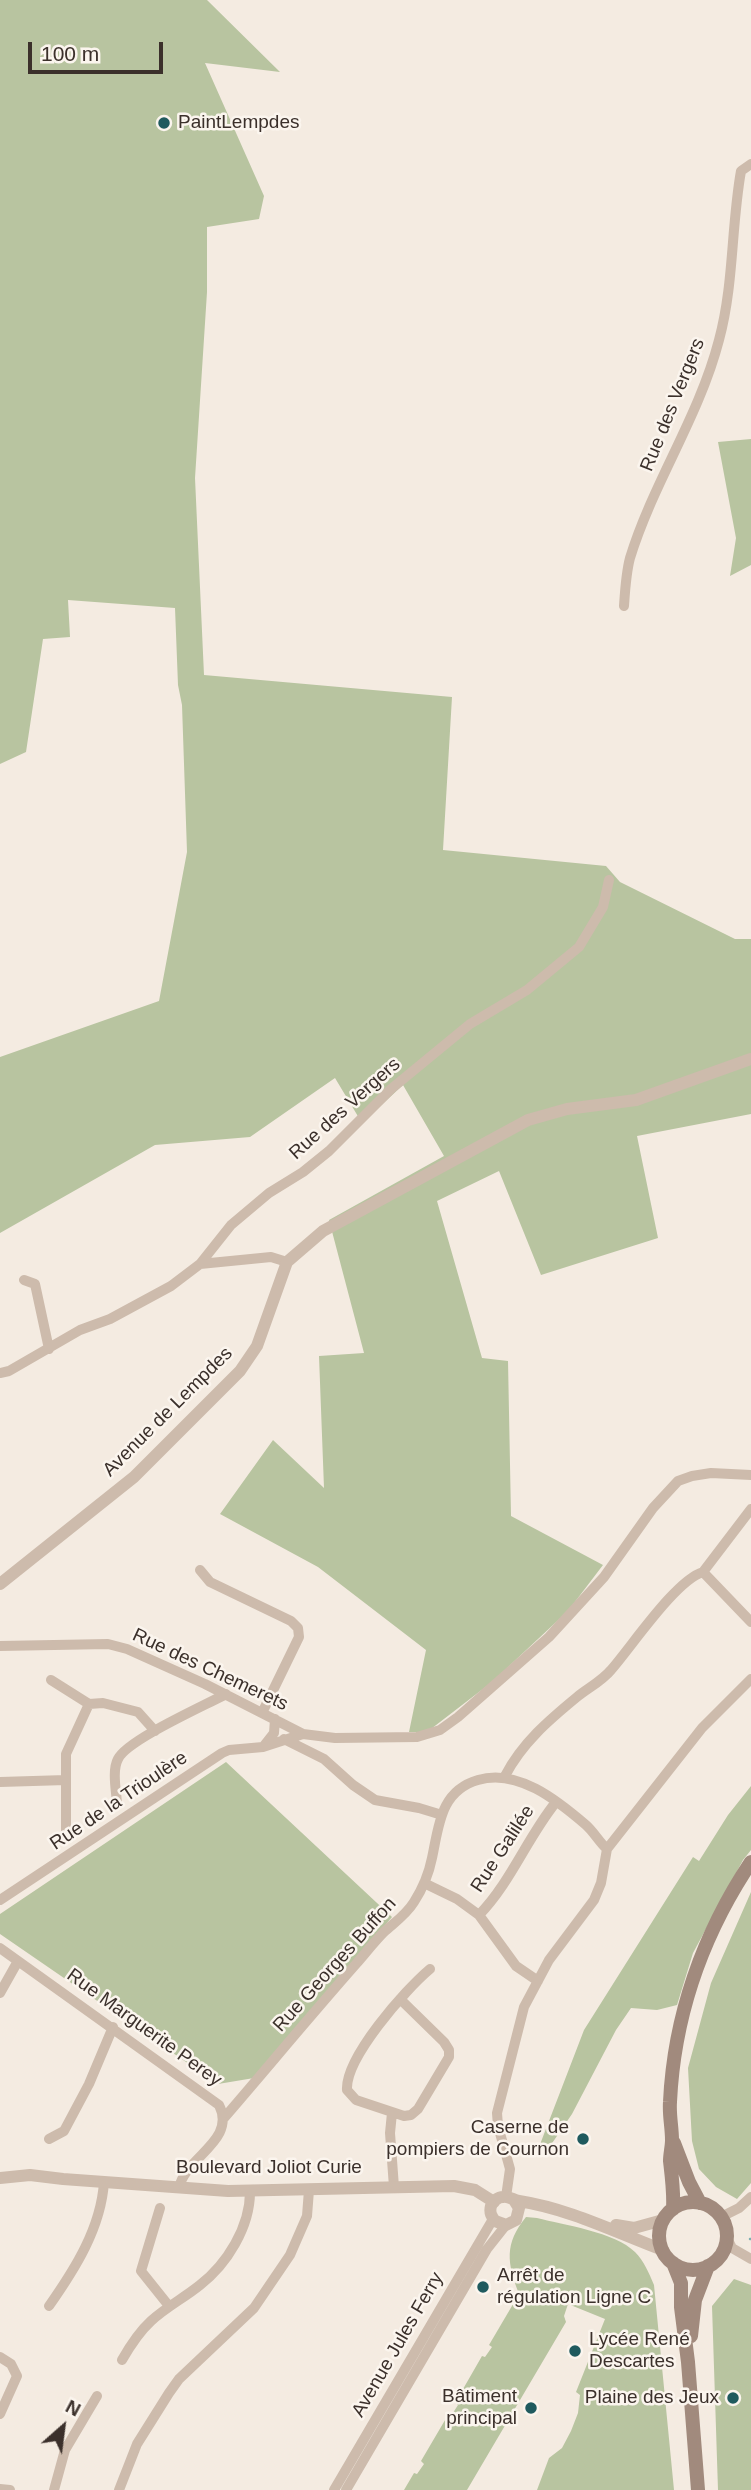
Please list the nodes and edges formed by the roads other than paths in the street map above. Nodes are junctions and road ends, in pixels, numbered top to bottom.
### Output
1 (751, 164) edge
2 (624, 606) dead end
3 (609, 880) dead end
4 (751, 1059) edge
5 (288, 1262) junction
6 (200, 1264) junction
7 (24, 1280) dead end
8 (49, 1349) junction
9 (0, 1373) edge
10 (751, 1475) edge
11 (751, 1509) edge
12 (200, 1570) dead end
13 (703, 1572) junction
14 (0, 1584) edge
15 (751, 1622) edge
16 (0, 1646) edge
17 (751, 1679) edge
18 (51, 1681) dead end
19 (205, 1684) junction
20 (226, 1693) junction
21 (89, 1704) junction
22 (194, 1710) junction
23 (262, 1713) junction
24 (275, 1719) junction
25 (289, 1727) junction
26 (155, 1731) junction
27 (303, 1734) junction
28 (284, 1740) junction
29 (262, 1746) junction
30 (505, 1776) junction
31 (66, 1780) junction
32 (0, 1782) edge
33 (556, 1802) junction
34 (117, 1803) dead end
35 (442, 1815) junction
36 (66, 1838) dead end
37 (607, 1849) junction
38 (751, 1862) edge
39 (424, 1883) junction
40 (0, 1900) edge
41 (479, 1916) junction
42 (0, 1948) edge
43 (18, 1961) junction
44 (430, 1969) dead end
45 (538, 1981) junction
46 (0, 1993) edge
47 (400, 1999) junction
48 (113, 2027) junction
49 (393, 2113) junction
50 (224, 2119) junction
51 (672, 2138) junction
52 (49, 2139) dead end
53 (0, 2178) edge
54 (104, 2182) junction
55 (394, 2187) junction
56 (179, 2188) junction
57 (309, 2190) junction
58 (250, 2192) junction
59 (751, 2197) edge
60 (494, 2202) junction
61 (513, 2203) junction
62 (700, 2203) junction
63 (160, 2208) dead end
64 (668, 2215) junction
65 (721, 2217) junction
66 (493, 2218) junction
67 (599, 2222) junction
68 (506, 2225) junction
69 (727, 2238) junction
70 (663, 2250) junction
71 (751, 2259) edge
72 (673, 2263) junction
73 (708, 2266) junction
74 (49, 2306) dead end
75 (169, 2306) junction
76 (0, 2357) edge
77 (122, 2360) dead end
78 (688, 2362) junction
79 (97, 2396) dead end
80 (0, 2414) edge
81 (0, 2489) edge
82 (10, 2490) edge
83 (54, 2490) edge
84 (119, 2490) edge
85 (334, 2490) edge
86 (346, 2490) edge
87 (698, 2490) edge

1 - 2 street, Rue des Vergers
3 - 6 street, Rue des Vergers
4 - 5 street
5 - 6 street
5 - 14 street, Avenue de Lempdes
6 - 8 street, Rue des Vergers
7 - 8 street
8 - 9 street, Rue des Vergers
10 - 27 street, Rue des Chemerets
11 - 13 street
12 - 23 street
13 - 15 street
13 - 30 street
16 - 19 street, Rue des Chemerets
17 - 37 street
18 - 21 street
19 - 20 street, Rue des Chemerets
19 - 22 street
20 - 22 street
20 - 23 street, Rue des Chemerets
21 - 26 street
21 - 31 street
22 - 26 street
23 - 24 street, Rue des Chemerets
24 - 25 street, Rue des Chemerets
24 - 29 street
25 - 27 street, Rue des Chemerets
25 - 28 street
26 - 34 street
27 - 28 street, Rue de la Trioulère
28 - 29 street, Rue de la Trioulère
28 - 35 street
29 - 40 street, Rue de la Trioulère
30 - 33 street
30 - 35 street, Rue Georges Buffon
31 - 32 street
31 - 36 street
33 - 37 street
33 - 41 street, Rue Galilée
35 - 39 street, Rue Georges Buffon
37 - 45 street
38 - 51 main road
39 - 41 street
39 - 50 street, Rue Georges Buffon
41 - 45 street
42 - 43 street, Rue Marguerite Perey
43 - 46 street
43 - 48 street, Rue Marguerite Perey
44 - 47 street
45 - 61 street
47 - 49 street
47 - 49 street
48 - 50 street, Rue Marguerite Perey
48 - 52 street
49 - 55 street
50 - 56 street
51 - 62 main road
51 - 64 main road
53 - 54 street, Boulevard Joliot Curie
54 - 56 street, Boulevard Joliot Curie
54 - 74 street
55 - 57 street, Boulevard Joliot Curie
55 - 60 street, Boulevard Joliot Curie
56 - 58 street, Boulevard Joliot Curie
57 - 58 street, Boulevard Joliot Curie
57 - 84 street
58 - 75 street
59 - 65 street
60 - 61 street
60 - 66 street
61 - 67 street
61 - 68 street
62 - 64 main road
62 - 65 main road
63 - 75 street
64 - 67 street
64 - 70 main road
65 - 69 main road
66 - 68 street
66 - 85 street, Avenue Jules Ferry
67 - 70 street
68 - 86 street, Avenue Jules Ferry
69 - 71 street
69 - 73 main road
70 - 72 main road
72 - 73 main road
72 - 78 main road
73 - 78 main road
75 - 77 street
76 - 80 street
78 - 87 main road
79 - 83 street
81 - 82 street

